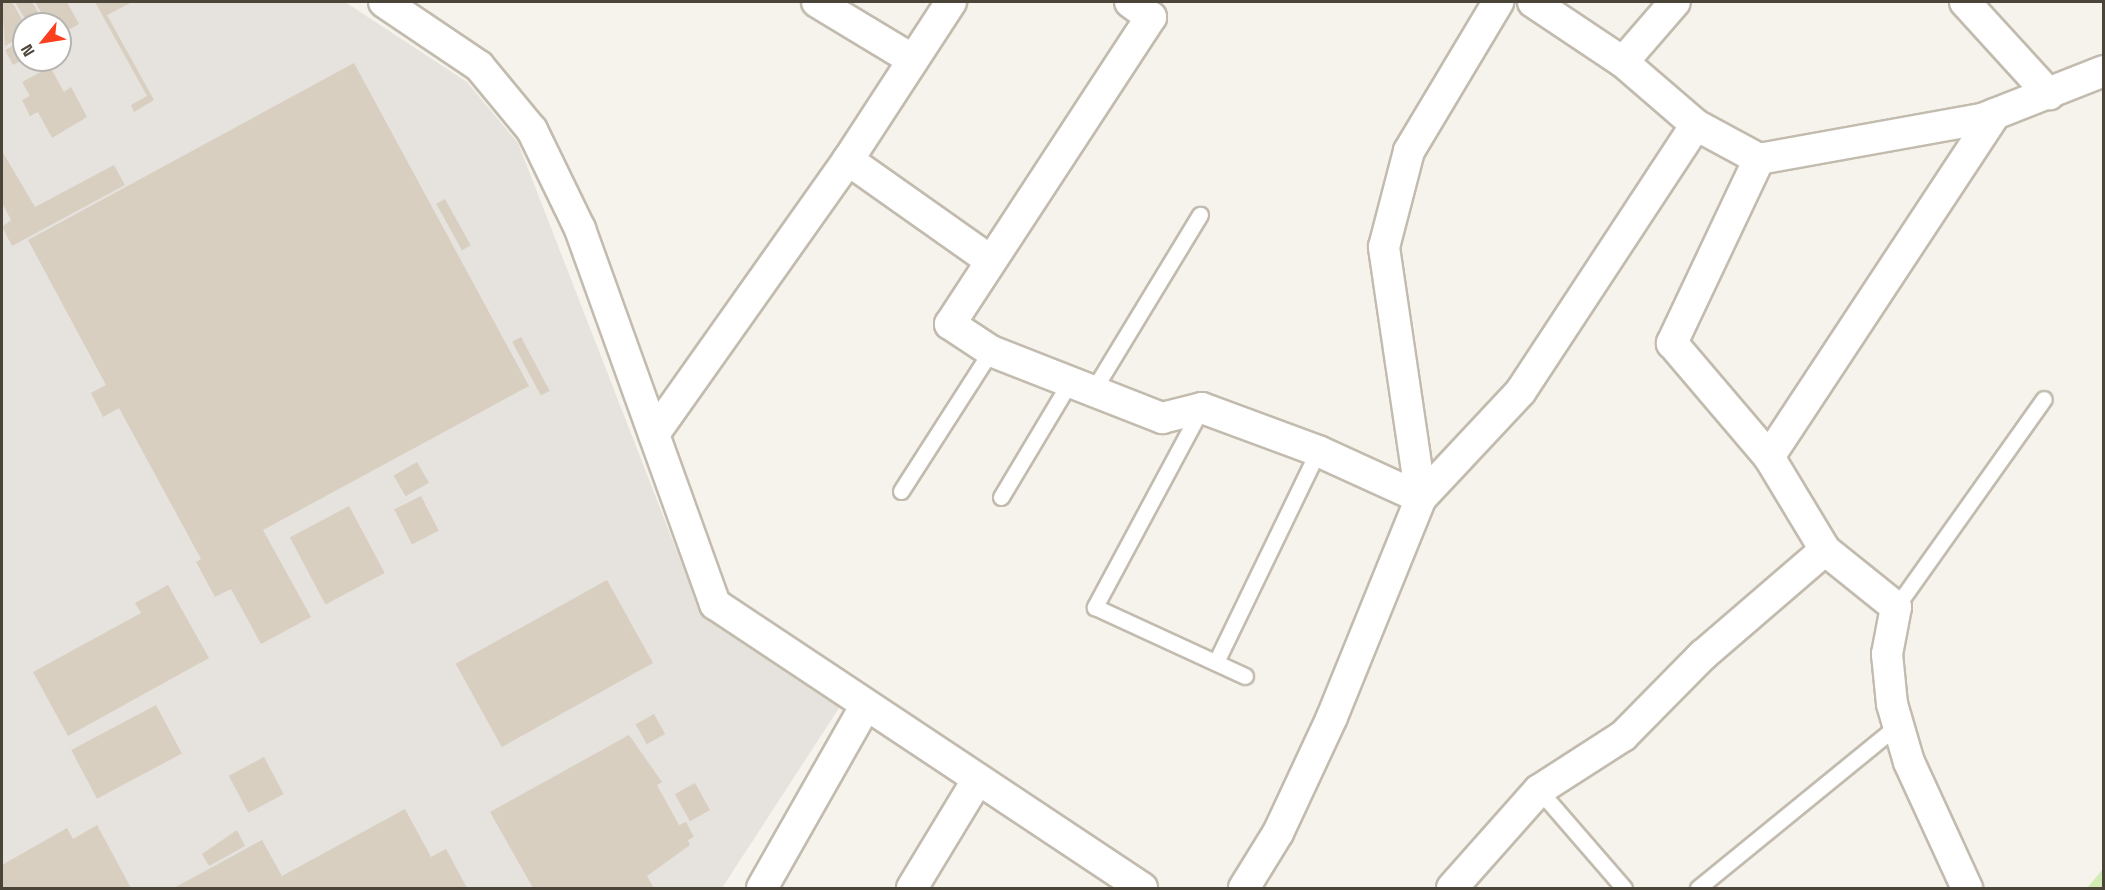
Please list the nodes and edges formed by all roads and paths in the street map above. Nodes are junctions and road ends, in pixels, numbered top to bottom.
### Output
1 (384, 2) edge
2 (817, 2) edge
3 (951, 2) edge
4 (1130, 2) edge
5 (1498, 2) edge
6 (1533, 2) edge
7 (1675, 2) edge
8 (1965, 2) edge
9 (913, 60) junction
10 (1623, 62) junction
11 (2103, 71) edge
12 (2049, 94) junction
13 (1995, 114) junction
14 (1696, 125) junction
15 (1759, 159) junction
16 (848, 160) junction
17 (1200, 215) dead end
18 (990, 260) junction
19 (991, 351) junction
20 (1083, 384) junction
21 (2044, 399) dead end
22 (1202, 408) junction
23 (654, 434) junction
24 (1318, 451) junction
25 (1769, 457) junction
26 (901, 491) dead end
27 (1001, 497) dead end
28 (1421, 498) junction
29 (1825, 550) junction
30 (1896, 607) junction
31 (1215, 662) junction
32 (1245, 676) dead end
33 (865, 707) junction
34 (1898, 724) junction
35 (978, 779) junction
36 (1539, 790) junction
37 (762, 888) edge
38 (912, 888) edge
39 (1142, 888) edge
40 (1244, 888) edge
41 (1452, 888) edge
42 (1624, 888) edge
43 (1698, 888) edge
44 (1968, 888) edge

1 - 23 street
2 - 9 street
3 - 9 street
4 - 18 street
5 - 28 street
6 - 10 street
7 - 10 street
8 - 12 street
9 - 16 street
10 - 14 street
11 - 12 street
12 - 13 street
13 - 15 street
13 - 25 street
14 - 15 street
14 - 28 street
15 - 25 street
16 - 18 street
16 - 23 street
17 - 20 lane
18 - 19 street
19 - 20 street
19 - 26 lane
20 - 22 street
20 - 27 lane
21 - 30 lane
22 - 24 street
22 - 31 lane
23 - 33 street
24 - 28 street
24 - 31 lane
25 - 29 street
28 - 40 street
29 - 30 street
29 - 36 street
30 - 34 street
31 - 32 lane
33 - 35 street
33 - 37 street
34 - 43 lane
34 - 44 street
35 - 38 street
35 - 39 street
36 - 41 street
36 - 42 lane

